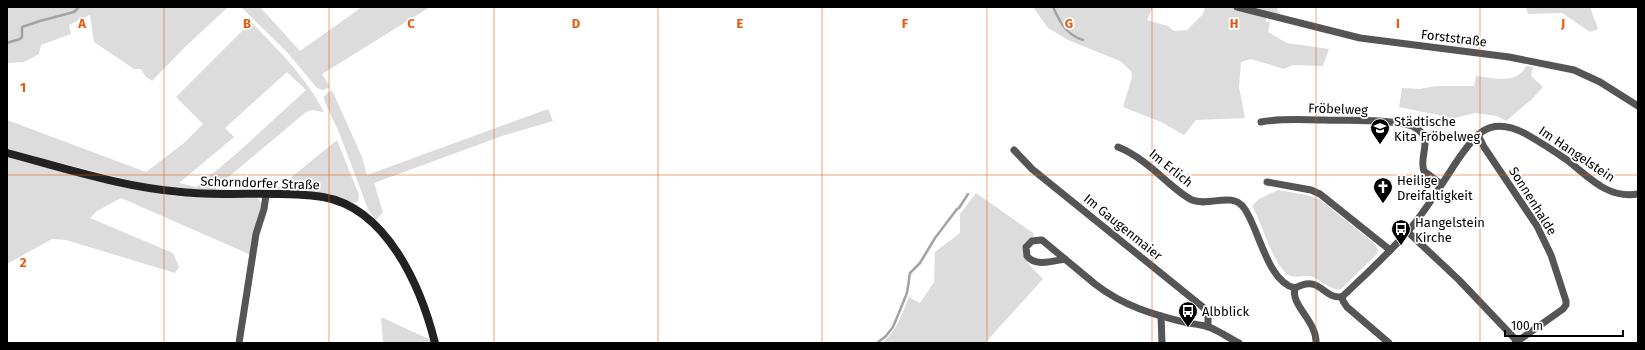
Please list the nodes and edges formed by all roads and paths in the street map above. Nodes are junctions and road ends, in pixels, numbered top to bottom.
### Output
1 (1237, 7) edge
2 (1638, 106) edge
3 (1261, 122) dead end
4 (1478, 135) junction
5 (1118, 147) dead end
6 (1014, 150) dead end
7 (7, 153) edge
8 (1267, 182) dead end
9 (1441, 184) junction
10 (1638, 194) edge
11 (266, 195) junction
12 (1408, 232) junction
13 (1390, 250) junction
14 (1065, 259) junction
15 (1295, 288) junction
16 (1342, 297) junction
17 (1161, 316) junction
18 (1208, 327) junction
19 (1516, 342) edge
20 (239, 343) edge
21 (435, 343) edge
22 (1162, 343) edge
23 (1239, 343) edge
24 (1316, 343) edge
25 (1389, 343) edge

1 - 2 street, Forststraße
3 - 9 street, Fröbelweg
4 - 9 street, Im Hangelstein
4 - 10 street, Im Hangelstein
4 - 19 street, Sonnenhalde
5 - 15 street, Im Erlich
6 - 18 street, Im Gaugenmaier
7 - 11 main road, Schorndorfer Straße
8 - 13 street
9 - 12 street, Im Hangelstein
11 - 20 street
11 - 21 main road, Schorndorfer Straße
12 - 13 street, Im Hangelstein
12 - 19 street
13 - 16 street, Im Hangelstein
14 - 14 street
14 - 17 street
15 - 16 street
15 - 24 street
16 - 25 street
17 - 18 street
17 - 22 street
18 - 23 street

